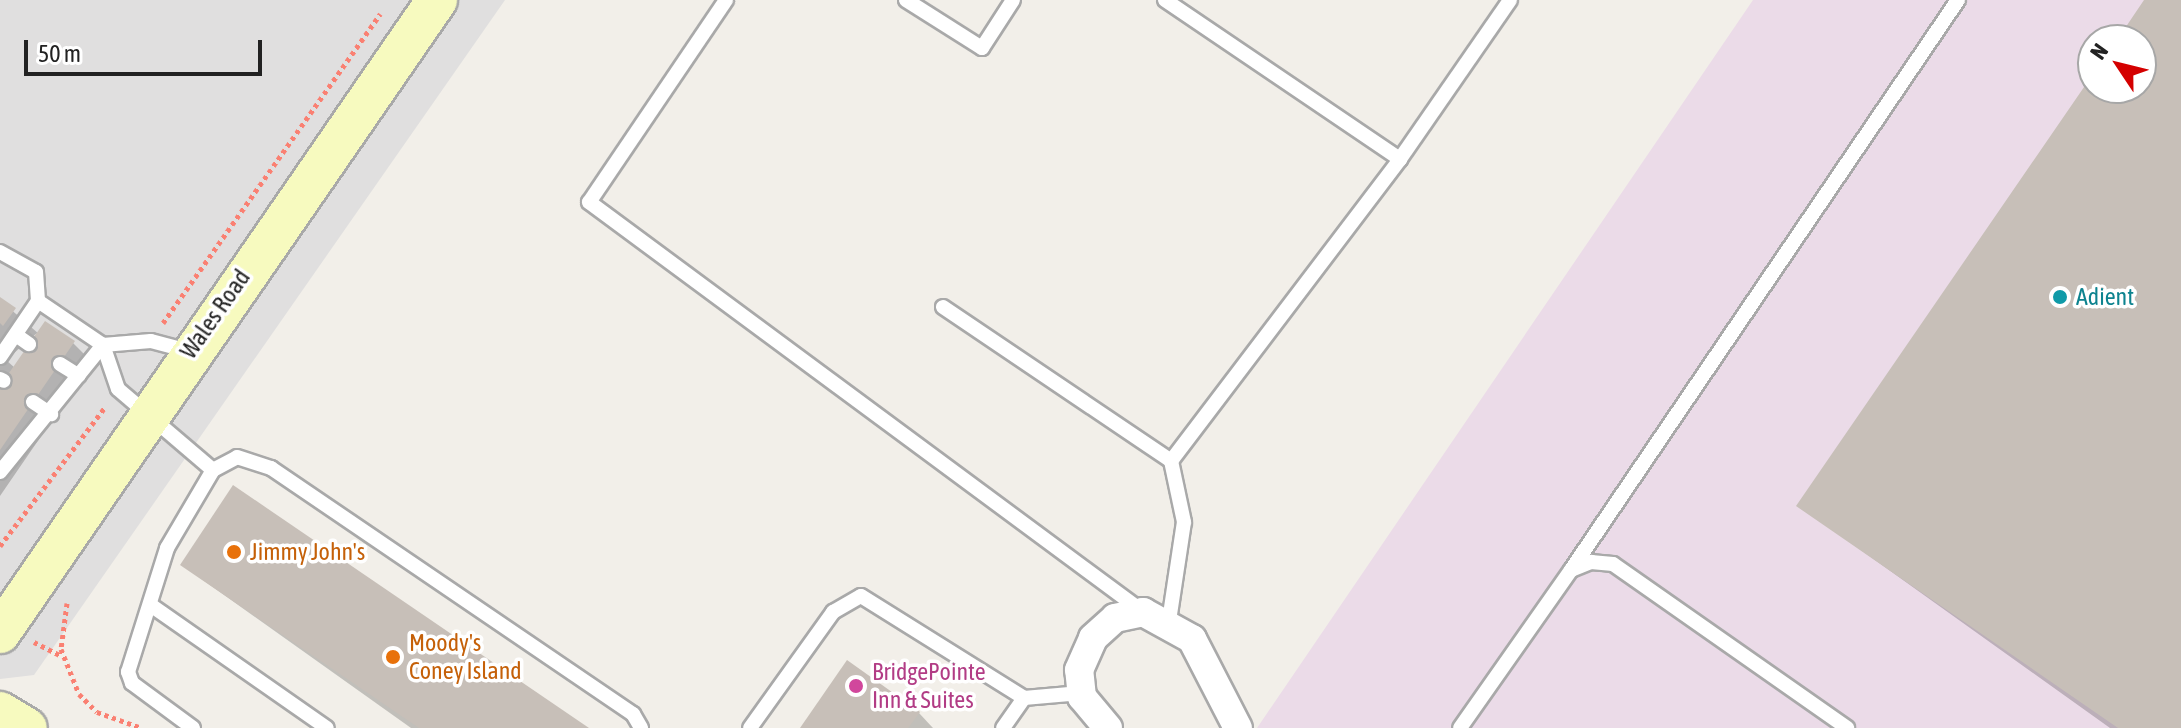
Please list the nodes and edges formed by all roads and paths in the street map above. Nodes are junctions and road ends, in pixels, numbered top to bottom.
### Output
1 (390, 0) edge
2 (437, 0) edge
3 (726, 0) edge
4 (906, 0) edge
5 (1013, 0) edge
6 (1165, 0) edge
7 (1510, 0) edge
8 (1958, 0) edge
9 (1400, 159) junction
10 (0, 252) edge
11 (38, 301) junction
12 (943, 307) dead end
13 (16, 335) junction
14 (151, 341) junction
15 (29, 344) dead end
16 (103, 345) junction
17 (189, 351) junction
18 (0, 357) edge
19 (60, 364) dead end
20 (79, 376) junction
21 (33, 402) dead end
22 (131, 403) junction
23 (51, 414) junction
24 (8, 438) dead end
25 (22, 447) junction
26 (1171, 461) junction
27 (213, 470) junction
28 (0, 472) edge
29 (0, 546) edge
30 (1571, 570) junction
31 (71, 593) dead end
32 (152, 606) junction
33 (1156, 616) junction
34 (0, 633) edge
35 (1081, 693) junction
36 (1024, 698) junction
37 (0, 712) edge
38 (304, 722) edge
39 (641, 726) edge
40 (27, 728) edge
41 (142, 728) edge
42 (193, 728) edge
43 (327, 728) edge
44 (750, 728) edge
45 (1003, 728) edge
46 (1108, 728) edge
47 (1238, 728) edge
48 (1460, 728) edge
49 (1847, 728) edge

1 - 14 path
2 - 17 street, Wales Road
3 - 33 lane
4 - 5 lane
6 - 9 lane
7 - 9 lane
8 - 30 lane
9 - 26 lane
10 - 11 lane
11 - 13 lane
11 - 16 lane
12 - 26 lane
13 - 15 lane
13 - 18 lane
14 - 16 lane
14 - 17 lane
16 - 20 lane
16 - 22 lane
17 - 22 street, Wales Road
19 - 20 lane
20 - 23 lane
21 - 23 lane
22 - 27 lane
22 - 29 path
22 - 34 street, Wales Road
23 - 25 lane
24 - 25 lane
25 - 28 lane
26 - 33 lane
27 - 32 lane
27 - 39 lane
30 - 48 lane
30 - 49 lane
31 - 41 path
32 - 38 lane
32 - 42 lane
33 - 35 street
33 - 47 street
35 - 36 lane
35 - 46 street
36 - 44 lane
36 - 45 lane
37 - 40 street
38 - 43 lane

